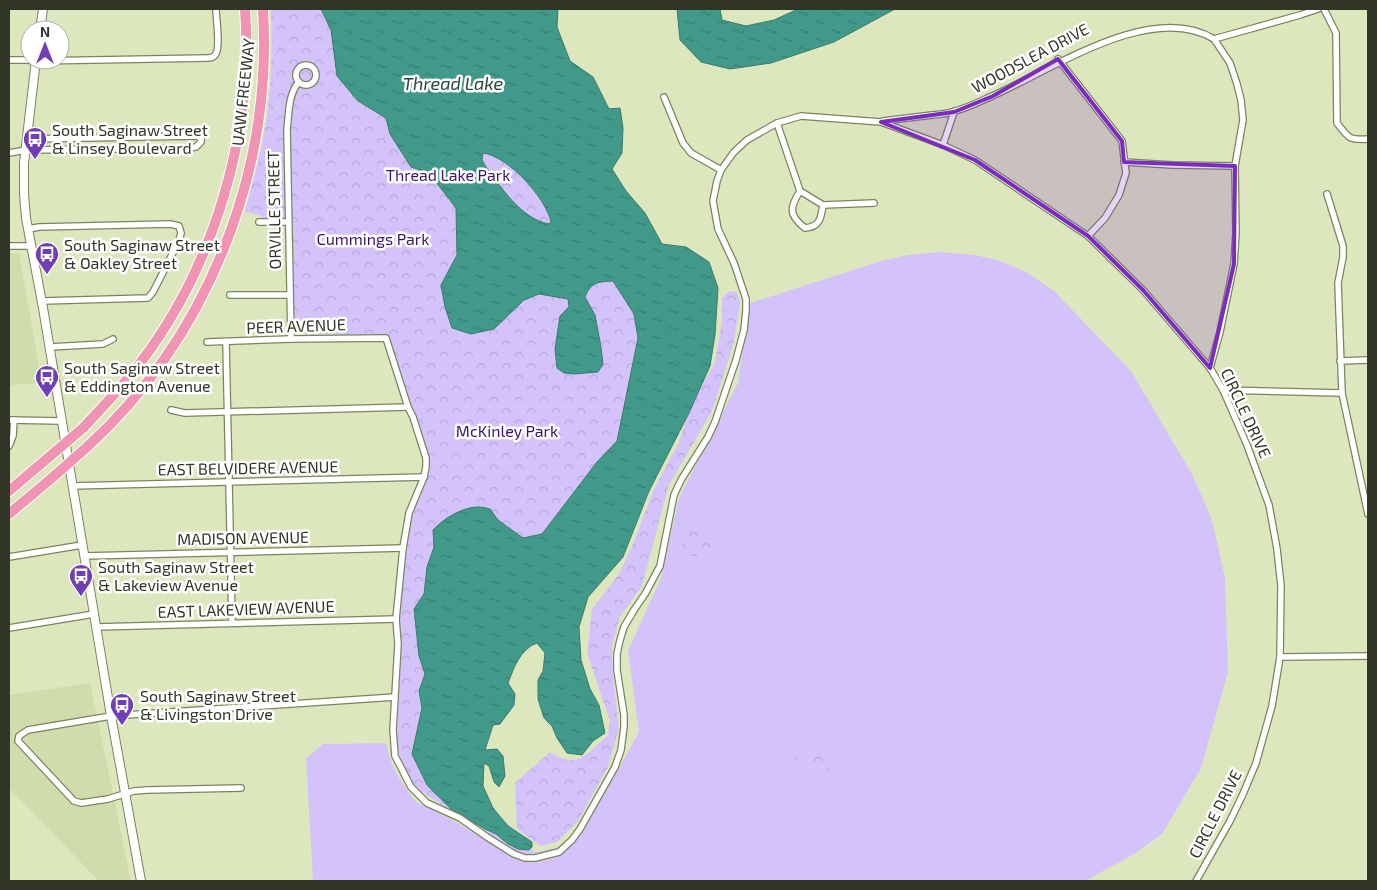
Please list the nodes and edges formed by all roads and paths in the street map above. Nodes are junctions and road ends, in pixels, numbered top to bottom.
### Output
1 (216, 9) edge
2 (245, 9) edge
3 (263, 9) edge
4 (1318, 9) edge
5 (1324, 9) edge
6 (1188, 22) dead end
7 (1214, 39) junction
8 (1088, 42) dead end
9 (1058, 59) junction
10 (70, 60) edge
11 (35, 70) edge
12 (299, 82) dead end
13 (664, 97) dead end
14 (954, 112) junction
15 (881, 122) junction
16 (777, 123) junction
17 (125, 138) junction
18 (1368, 138) edge
19 (27, 139) junction
20 (943, 145) junction
21 (125, 149) junction
22 (26, 150) junction
23 (9, 153) edge
24 (1124, 162) junction
25 (1234, 166) junction
26 (721, 170) junction
27 (800, 191) junction
28 (1327, 194) dead end
29 (874, 204) dead end
30 (823, 205) junction
31 (259, 222) dead end
32 (288, 222) junction
33 (28, 229) junction
34 (1088, 236) junction
35 (9, 246) edge
36 (31, 246) junction
37 (230, 295) dead end
38 (290, 295) junction
39 (42, 301) junction
40 (113, 339) dead end
41 (291, 339) junction
42 (207, 342) dead end
43 (226, 342) junction
44 (50, 347) junction
45 (1368, 360) edge
46 (1340, 361) junction
47 (1210, 368) junction
48 (1223, 390) junction
49 (1342, 393) junction
50 (408, 407) junction
51 (171, 410) dead end
52 (228, 412) junction
53 (12, 420) edge
54 (61, 421) junction
55 (9, 446) edge
56 (424, 477) junction
57 (229, 482) junction
58 (72, 486) junction
59 (9, 492) edge
60 (9, 514) edge
61 (1368, 514) edge
62 (82, 545) junction
63 (403, 548) junction
64 (230, 552) junction
65 (84, 556) junction
66 (9, 557) edge
67 (94, 614) junction
68 (396, 619) junction
69 (232, 623) junction
70 (96, 627) junction
71 (9, 628) edge
72 (1368, 656) edge
73 (1280, 658) junction
74 (395, 697) junction
75 (111, 716) junction
76 (241, 788) dead end
77 (126, 793) junction
78 (141, 881) edge
79 (1196, 881) edge

1 - 10 street
2 - 59 highway, UAW FREEWAY, bridge
3 - 60 highway, UAW FREEWAY, bridge
4 - 7 street
5 - 18 street
6 - 7 street
7 - 25 street
8 - 9 street, WOODSLEA DRIVE
9 - 14 street, WOODSLEA DRIVE
9 - 24 street
11 - 19 main road
12 - 32 street, ORVILLE STREET
13 - 26 street
14 - 15 street, WOODSLEA DRIVE
14 - 20 street
15 - 16 street, CIRCLE DRIVE
15 - 20 street, CIRCLE DRIVE
16 - 26 street, CIRCLE DRIVE
16 - 27 street
17 - 19 street
17 - 21 street
17 - 21 street
19 - 22 main road
20 - 34 street, CIRCLE DRIVE
21 - 22 street
22 - 23 street
22 - 33 main road
24 - 25 street
24 - 34 street
25 - 47 street
26 - 74 street
27 - 30 street
27 - 30 street
28 - 46 street
29 - 30 street
31 - 32 street
32 - 38 street, ORVILLE STREET
33 - 36 main road
33 - 39 street
34 - 47 street, CIRCLE DRIVE
35 - 36 street
36 - 39 main road
37 - 38 street
38 - 41 street, ORVILLE STREET
39 - 44 main road
40 - 44 street
41 - 43 street, PEER AVENUE
41 - 50 street, PEER AVENUE
42 - 43 street, PEER AVENUE
43 - 52 street
44 - 54 main road
45 - 46 street
46 - 49 street
47 - 48 street, CIRCLE DRIVE
48 - 49 street
48 - 73 street, CIRCLE DRIVE
49 - 61 street
50 - 52 street
50 - 56 street
51 - 52 street
52 - 57 street
53 - 54 street
53 - 55 street
54 - 58 main road
56 - 57 street, EAST BELVIDERE AVENUE
56 - 63 street
57 - 58 street, EAST BELVIDERE AVENUE
57 - 64 street
58 - 62 main road
62 - 65 main road
62 - 66 street
63 - 64 street, MADISON AVENUE
63 - 68 street
64 - 65 street, MADISON AVENUE
64 - 69 street
65 - 67 main road
67 - 70 main road
67 - 71 street
68 - 69 street, EAST LAKEVIEW AVENUE
68 - 74 street
69 - 70 street, EAST LAKEVIEW AVENUE
70 - 75 main road
72 - 73 street
73 - 79 street, CIRCLE DRIVE
74 - 75 street
75 - 77 main road
75 - 77 street
76 - 77 street
77 - 78 main road

